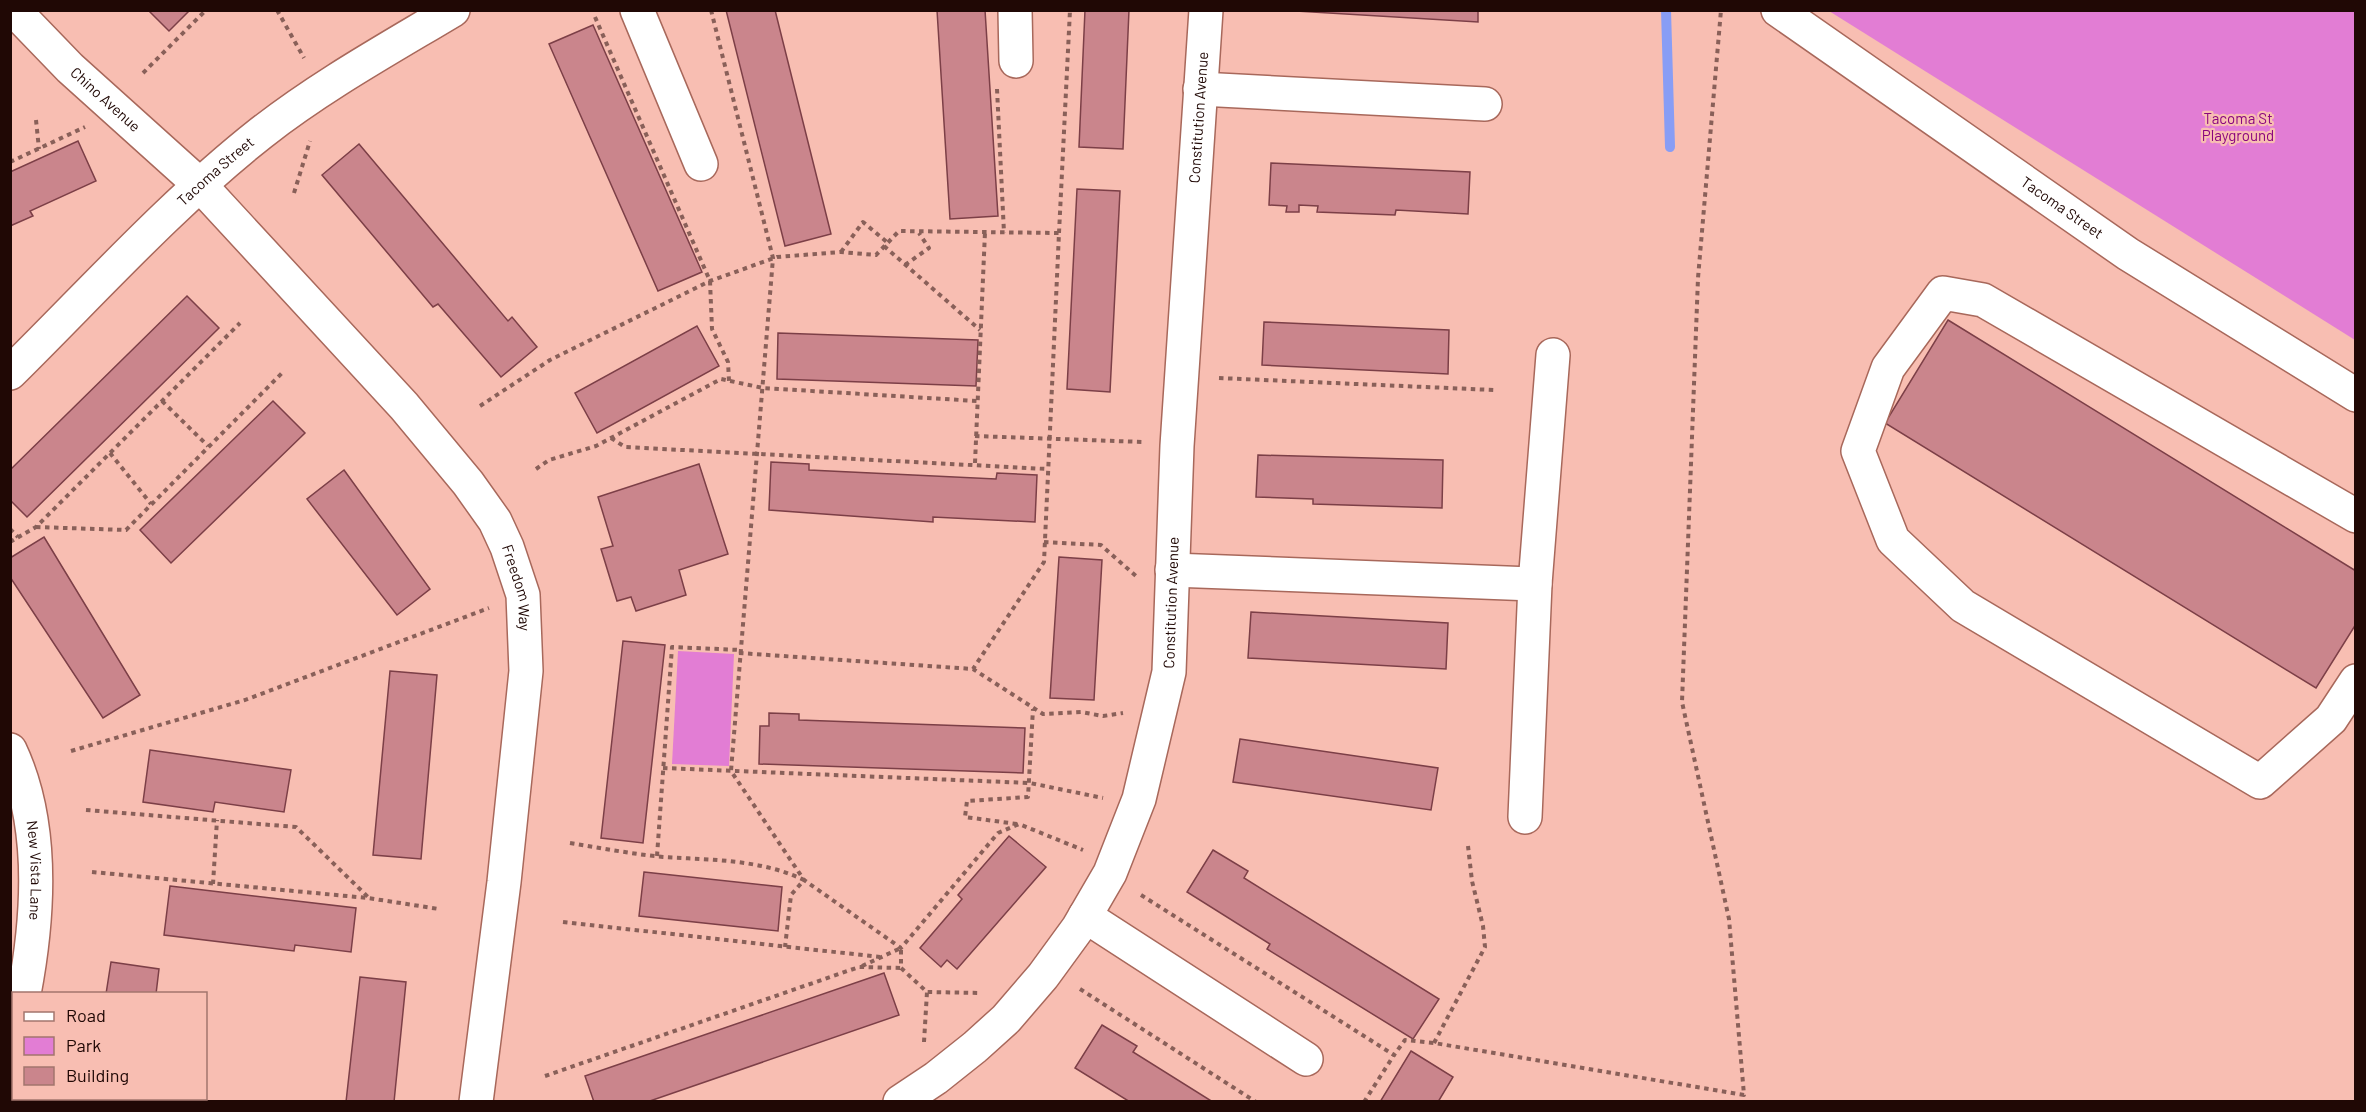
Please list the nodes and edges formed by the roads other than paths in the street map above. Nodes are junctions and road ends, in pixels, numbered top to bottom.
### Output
1 (14, 10) edge
2 (453, 10) edge
3 (637, 10) edge
4 (1015, 10) edge
5 (1206, 10) edge
6 (1778, 10) edge
7 (1016, 61) road end
8 (1200, 89) junction
9 (1485, 104) dead end
10 (701, 164) dead end
11 (200, 185) junction
12 (1553, 355) dead end
13 (10, 373) edge
14 (2355, 395) edge
15 (2355, 516) edge
16 (1172, 570) junction
17 (1534, 584) junction
18 (2355, 681) edge
19 (10, 750) edge
20 (1525, 817) dead end
21 (1084, 916) junction
22 (24, 992) edge
23 (1306, 1059) dead end
24 (476, 1101) edge
25 (900, 1101) edge

1 - 11 street, Chino Avenue
2 - 11 street, Tacoma Street
3 - 10 street
4 - 7 street
5 - 8 street, Constitution Avenue
6 - 14 street, Tacoma Street
8 - 9 street
8 - 16 street, Constitution Avenue
11 - 13 street, Tacoma Street
11 - 24 street, Freedom Way
12 - 17 street
15 - 18 street
16 - 17 street
16 - 21 street, Constitution Avenue
17 - 20 street
19 - 22 street, New Vista Lane
21 - 23 street
21 - 25 street, Constitution Avenue

